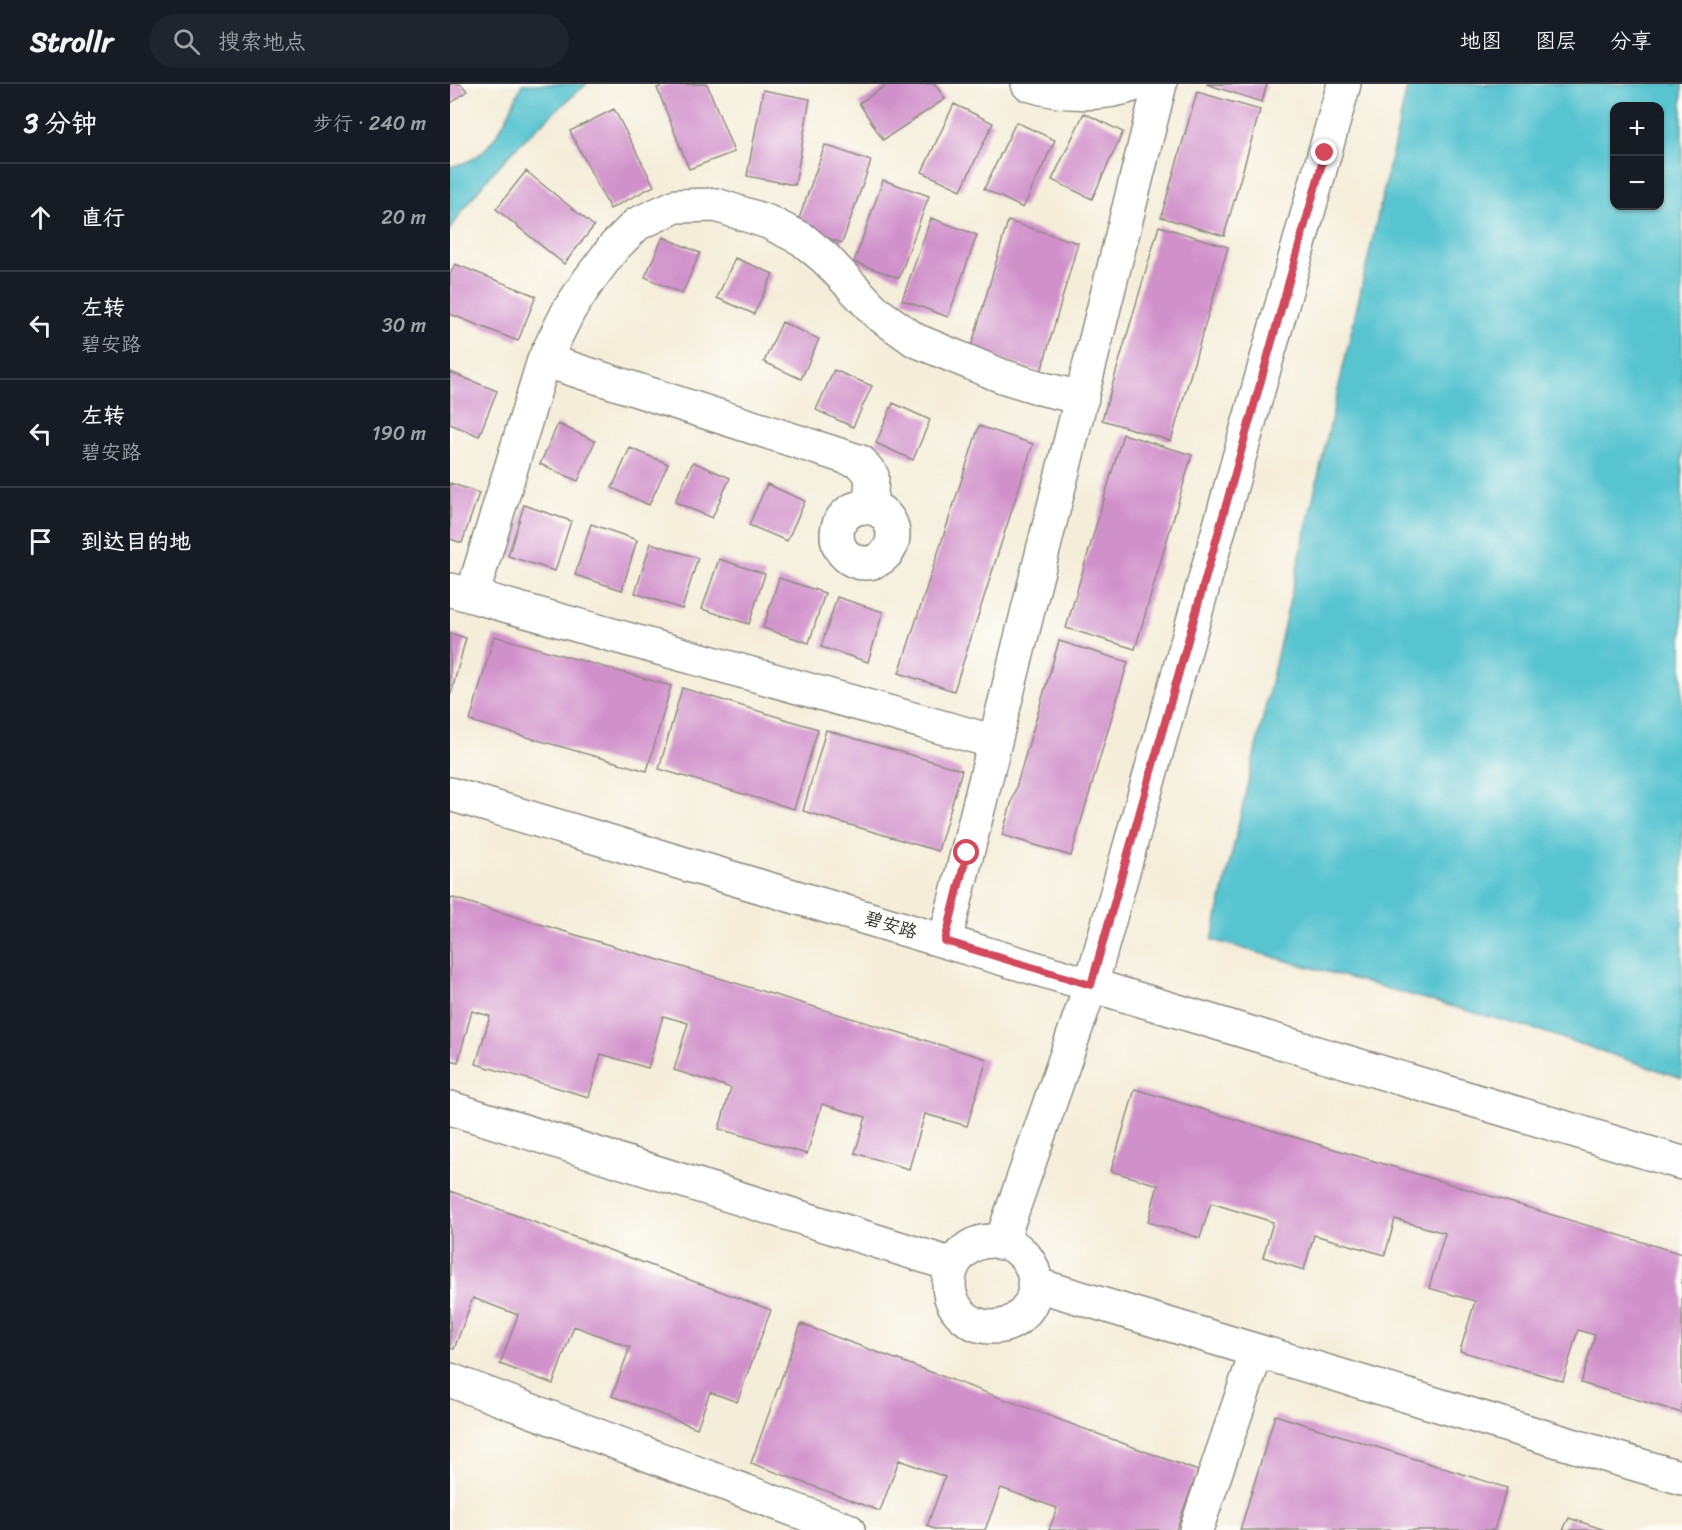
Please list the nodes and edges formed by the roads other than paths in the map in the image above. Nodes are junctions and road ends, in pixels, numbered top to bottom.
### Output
1 (1028, 84) edge
2 (1137, 84) edge
3 (1161, 84) edge
4 (1344, 84) edge
5 (544, 360) junction
6 (1082, 398) junction
7 (870, 508) dead end
8 (461, 593) edge
9 (995, 742) junction
10 (450, 794) edge
11 (945, 941) junction
12 (1091, 985) junction
13 (450, 1108) edge
14 (1682, 1163) edge
15 (1001, 1243) junction
16 (953, 1265) junction
17 (1034, 1284) junction
18 (1257, 1351) junction
19 (450, 1380) edge
20 (1682, 1478) edge
21 (848, 1530) edge
22 (1196, 1530) edge

1 - 2 street
3 - 6 street
4 - 12 street
5 - 6 street
5 - 7 street
5 - 8 street
6 - 9 street
8 - 9 street
9 - 11 street
10 - 11 street, 碧安路
11 - 12 street, 碧安路
12 - 14 street, 碧安路
12 - 15 street
13 - 16 street
15 - 16 street
15 - 17 street
16 - 17 street
17 - 18 street
18 - 20 street
18 - 22 street
19 - 21 street

